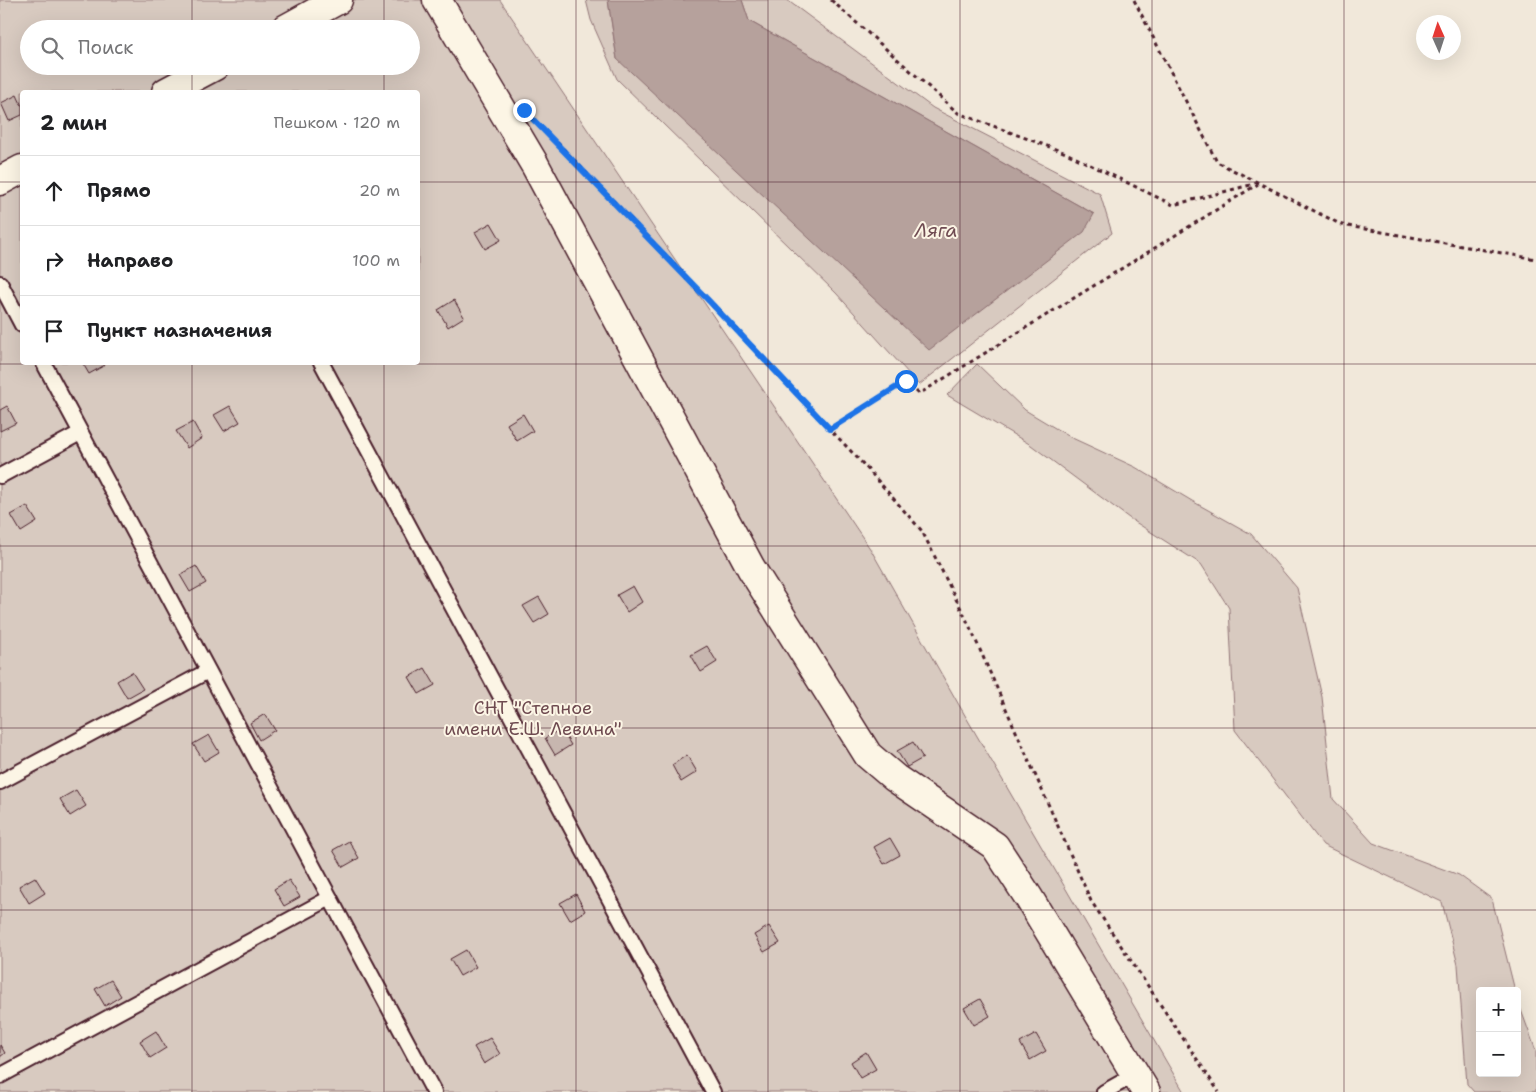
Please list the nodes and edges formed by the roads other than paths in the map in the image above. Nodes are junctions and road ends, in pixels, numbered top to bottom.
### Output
1 (338, 0) edge
2 (437, 0) edge
3 (301, 20) edge
4 (200, 75) edge
5 (174, 90) edge
6 (20, 170) edge
7 (0, 181) edge
8 (0, 283) edge
9 (20, 321) edge
10 (45, 365) edge
11 (323, 365) edge
12 (80, 433) junction
13 (0, 476) edge
14 (208, 670) junction
15 (0, 782) edge
16 (330, 898) junction
17 (0, 1076) edge
18 (1141, 1083) edge
19 (434, 1092) edge
20 (714, 1092) edge
21 (1104, 1092) edge

1 - 3 street
2 - 18 street
4 - 5 street
6 - 7 street
8 - 9 lane
10 - 12 lane
11 - 20 lane
12 - 13 lane
12 - 14 lane
14 - 15 lane
14 - 16 lane
16 - 17 lane
16 - 19 lane
18 - 21 lane

